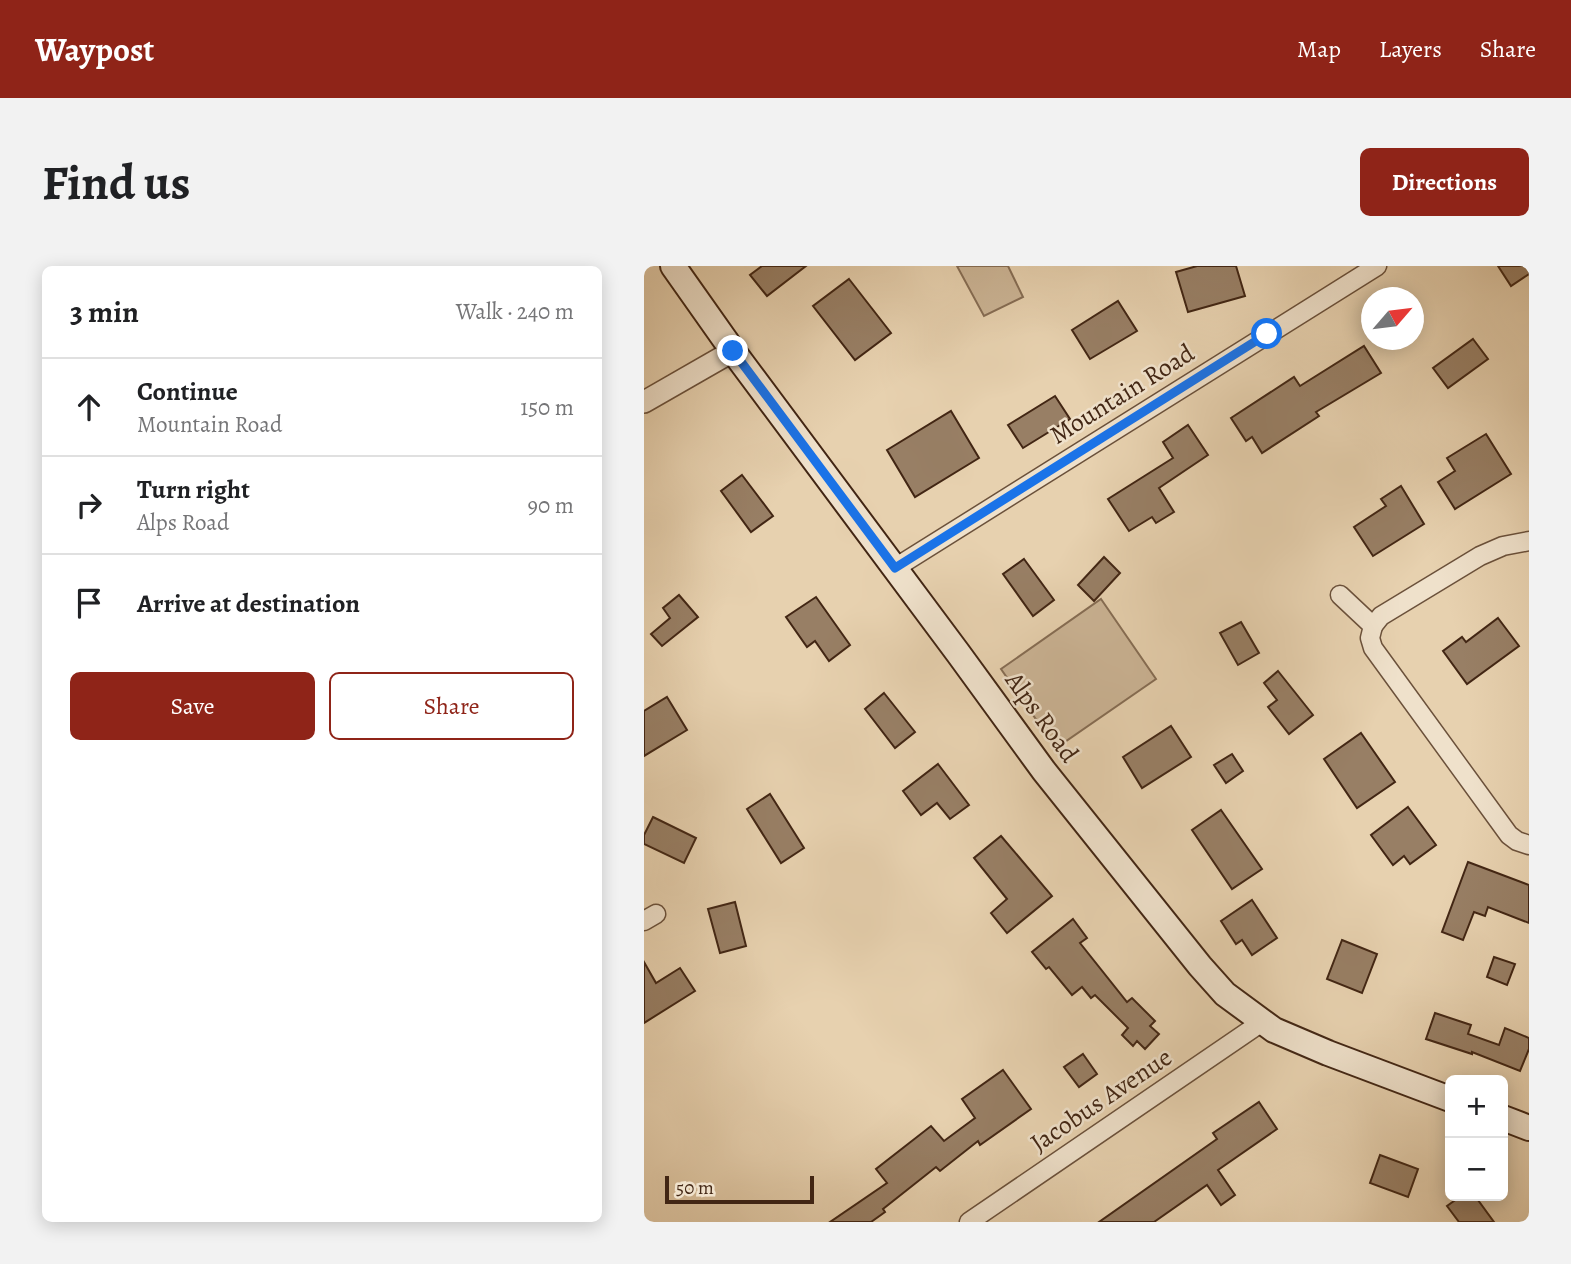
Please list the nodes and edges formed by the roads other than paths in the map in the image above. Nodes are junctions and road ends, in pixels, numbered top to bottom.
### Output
1 (673, 266) edge
2 (1377, 266) edge
3 (733, 351) junction
4 (644, 402) edge
5 (1529, 541) edge
6 (895, 568) junction
7 (1340, 595) dead end
8 (1373, 626) junction
9 (1529, 845) edge
10 (1262, 1022) junction
11 (1445, 1097) edge
12 (1508, 1120) edge
13 (1529, 1128) edge
14 (969, 1222) edge

1 - 3 main road, Alps Road
2 - 6 street, Mountain Road
3 - 4 street
3 - 6 main road, Alps Road
5 - 8 street
6 - 10 main road, Alps Road
7 - 8 street
8 - 9 street
10 - 11 main road, Alps Road
10 - 14 street, Jacobus Avenue
12 - 13 main road

